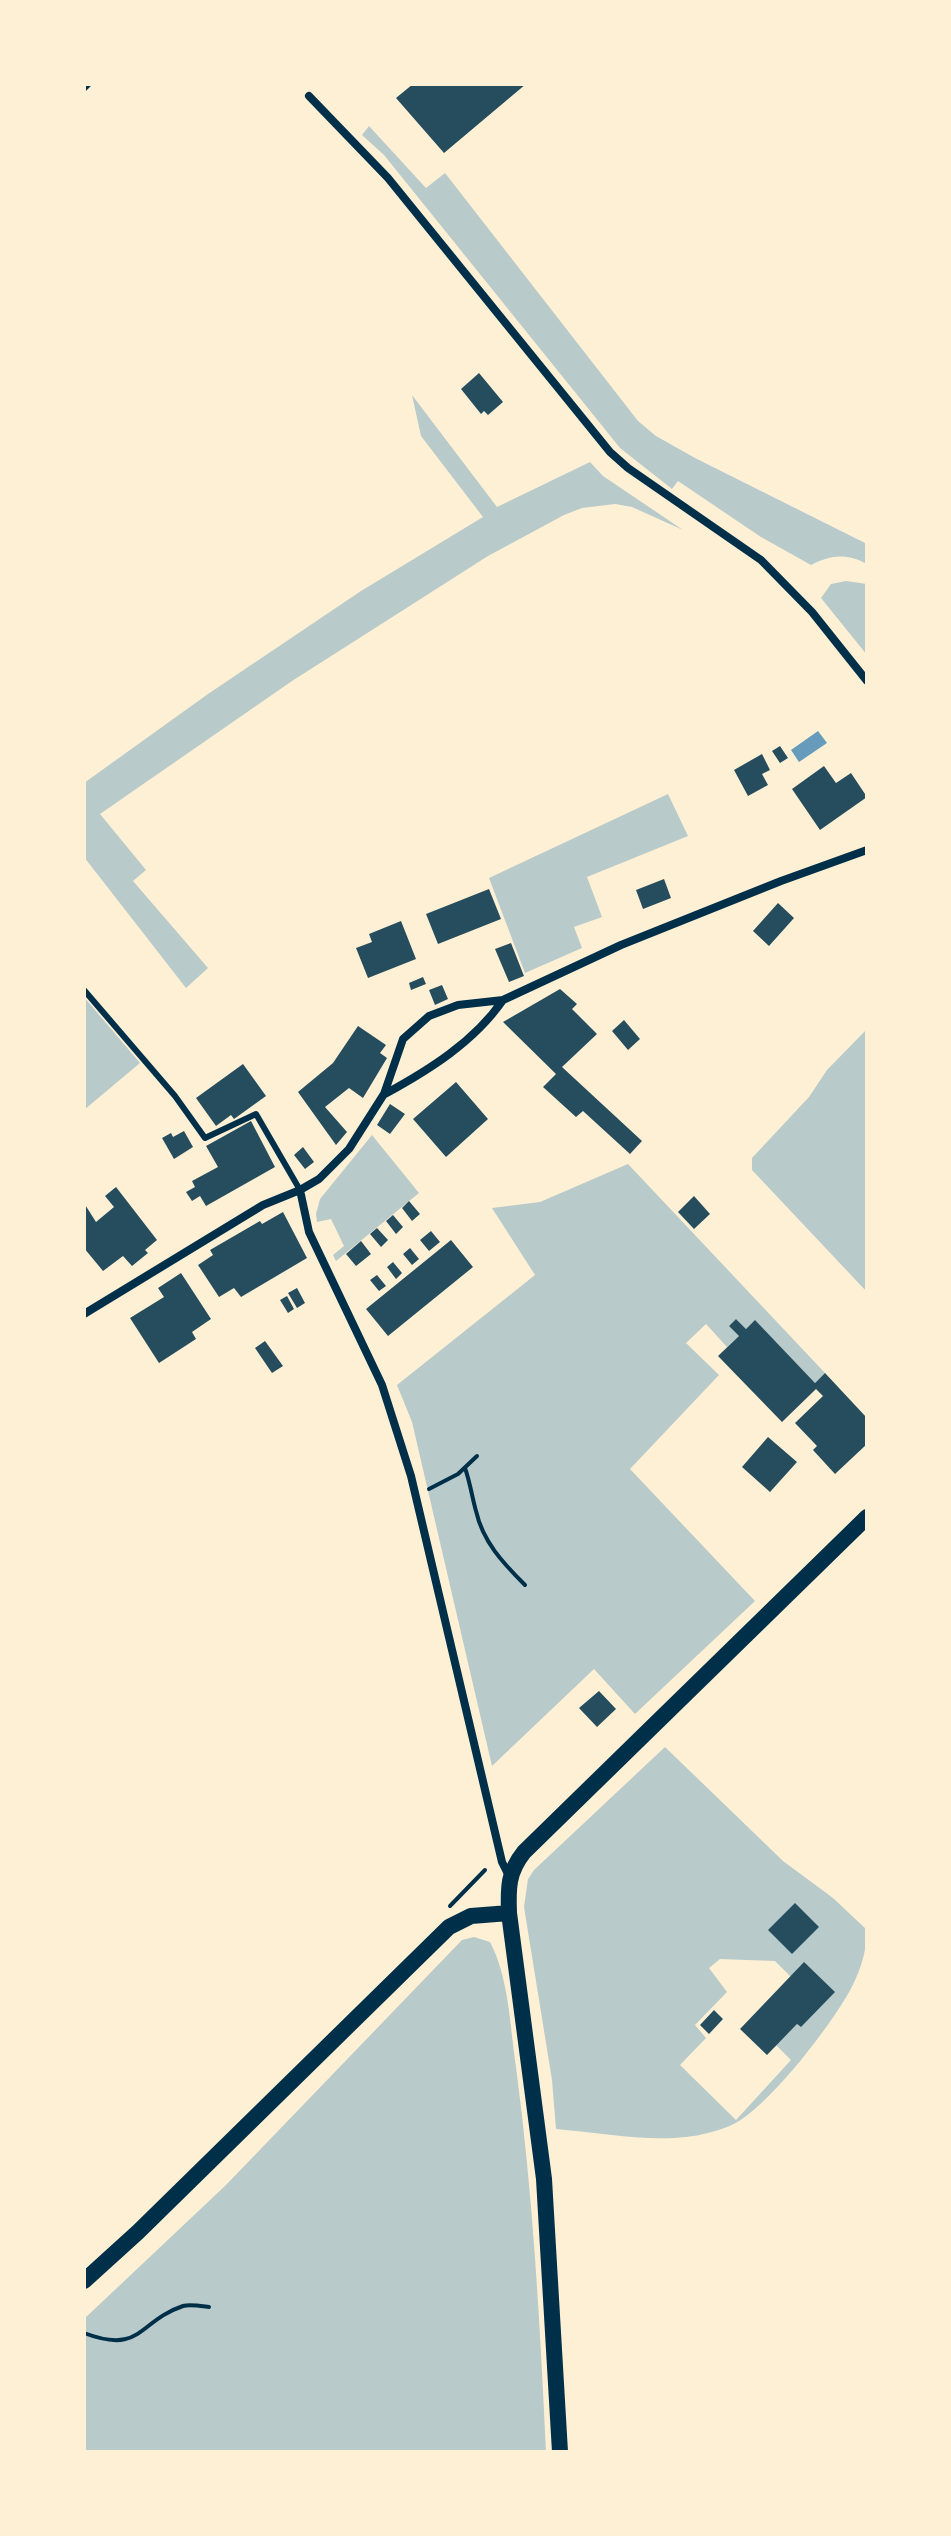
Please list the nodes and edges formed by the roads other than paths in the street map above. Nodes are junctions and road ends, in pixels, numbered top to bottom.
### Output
1 (309, 96) dead end
2 (867, 681) edge
3 (867, 850) edge
4 (84, 990) edge
5 (503, 1000) junction
6 (384, 1094) junction
7 (300, 1190) junction
8 (84, 1314) edge
9 (867, 1517) edge
10 (509, 1876) junction
11 (509, 1913) junction
12 (84, 2281) edge
13 (560, 2452) edge

1 - 2 street
3 - 5 street
4 - 7 lane
5 - 6 street
5 - 6 street
6 - 7 street
7 - 8 street
7 - 10 street
9 - 10 main road
10 - 11 main road
11 - 12 main road
11 - 13 main road

